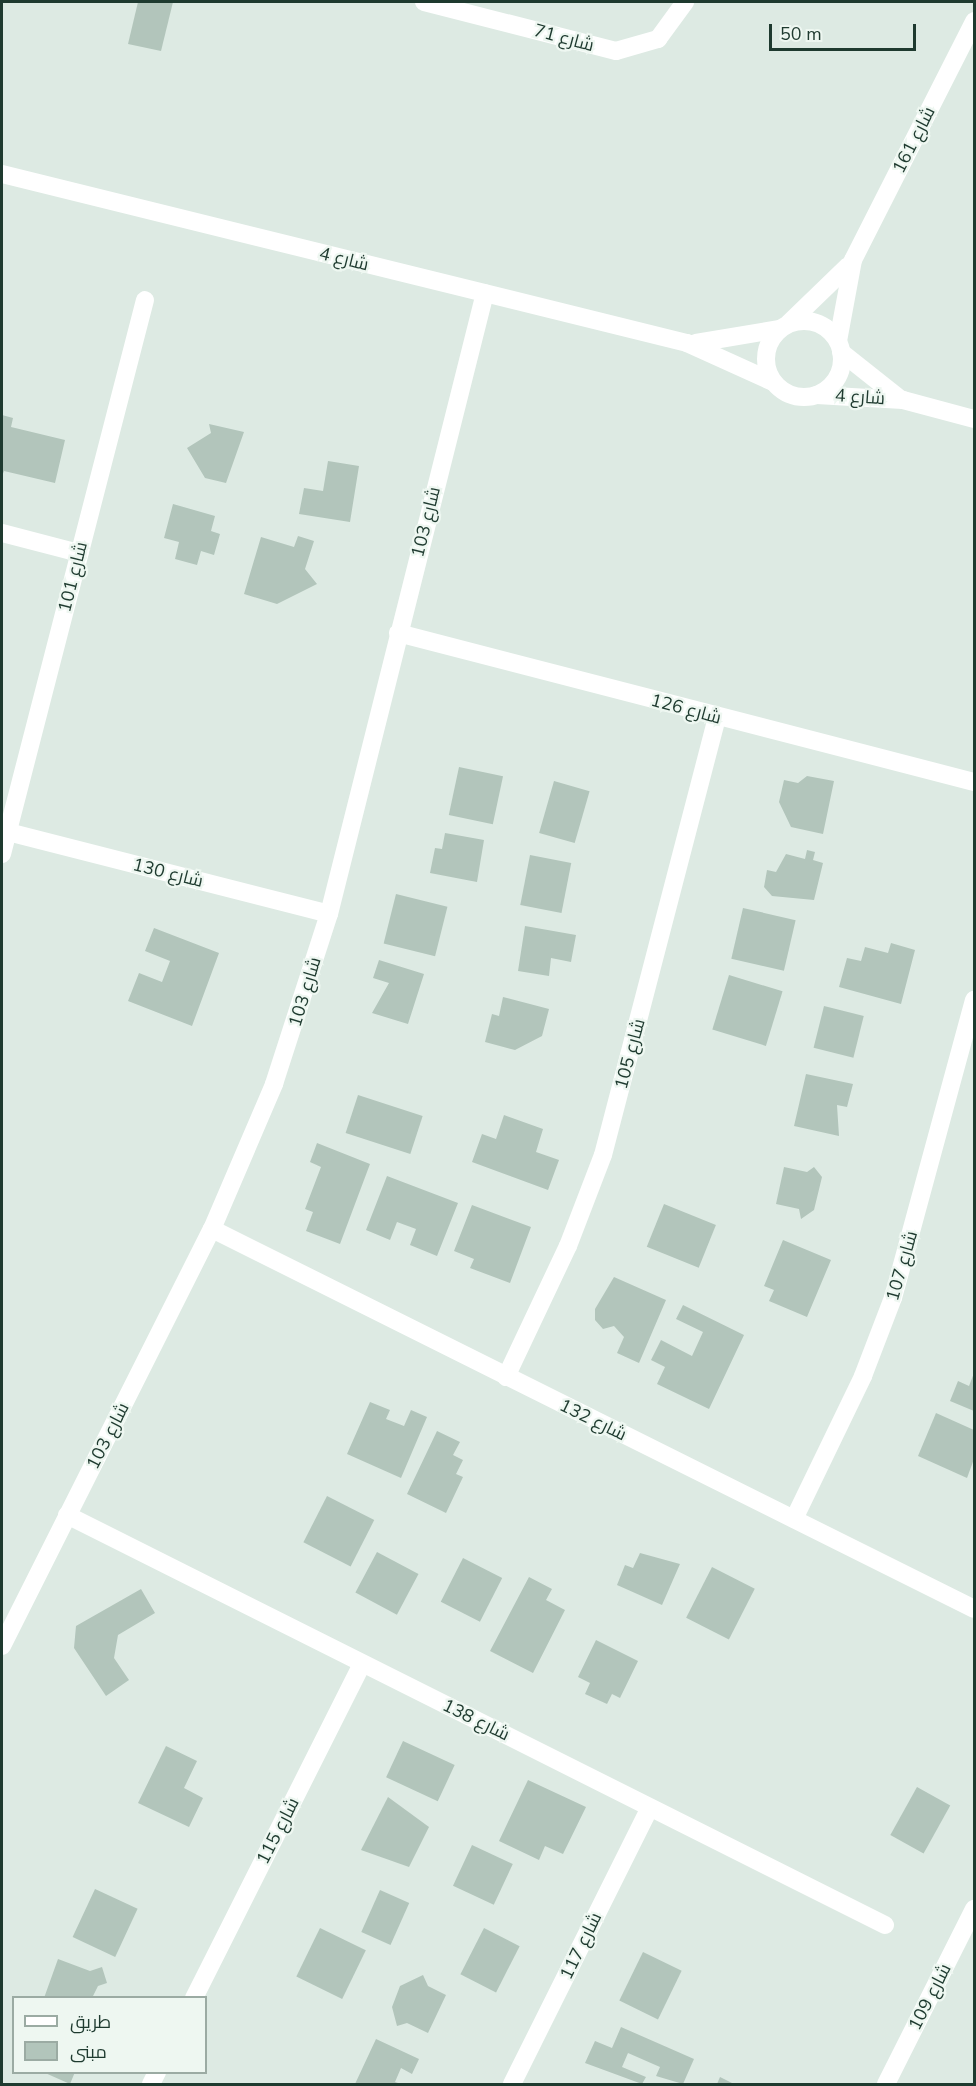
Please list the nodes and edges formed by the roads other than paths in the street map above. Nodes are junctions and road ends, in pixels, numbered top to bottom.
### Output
1 (424, 2) edge
2 (685, 2) edge
3 (975, 21) edge
4 (968, 48) edge
5 (2, 174) edge
6 (853, 260) junction
7 (485, 293) junction
8 (145, 300) dead end
9 (784, 326) junction
10 (687, 343) junction
11 (839, 347) junction
12 (773, 382) junction
13 (817, 395) junction
14 (903, 400) junction
15 (975, 419) edge
16 (2, 533) edge
17 (80, 553) junction
18 (398, 633) junction
19 (717, 717) junction
20 (975, 782) edge
21 (8, 832) junction
22 (2, 854) edge
23 (329, 914) junction
24 (975, 1000) edge
25 (212, 1229) junction
26 (506, 1377) junction
27 (67, 1515) junction
28 (794, 1519) junction
29 (975, 1609) edge
30 (2, 1646) edge
31 (362, 1664) junction
32 (650, 1807) junction
33 (975, 1909) edge
34 (885, 1924) dead end
35 (195, 1996) edge
36 (892, 2082) edge
37 (512, 2085) edge

1 - 2 street, شارع 71
3 - 4 street, شارع 161
4 - 6 street, شارع 161
5 - 7 street, شارع 4
6 - 9 street, شارع 161
6 - 11 street, شارع 161
7 - 10 street, شارع 4
7 - 18 street, شارع 103
8 - 17 street, شارع 101
9 - 10 street, شارع 4
9 - 11 street
9 - 12 street
10 - 12 street, شارع 4
11 - 13 street
11 - 14 street, شارع 4
12 - 13 street
13 - 14 street, شارع 4
14 - 15 street, شارع 4
16 - 17 street
17 - 21 street, شارع 101
18 - 19 street, شارع 126
18 - 23 street, شارع 103
19 - 20 street, شارع 126
19 - 26 street, شارع 105
21 - 22 street, شارع 101
21 - 23 street, شارع 130
23 - 25 street, شارع 103
24 - 28 street, شارع 107
25 - 26 street, شارع 132
25 - 27 street, شارع 103
26 - 28 street, شارع 132
27 - 30 street, شارع 103
27 - 31 street, شارع 138
28 - 29 street, شارع 132
31 - 32 street, شارع 138
31 - 35 street, شارع 115
32 - 34 street, شارع 138
32 - 37 street, شارع 117
33 - 36 street, شارع 109

